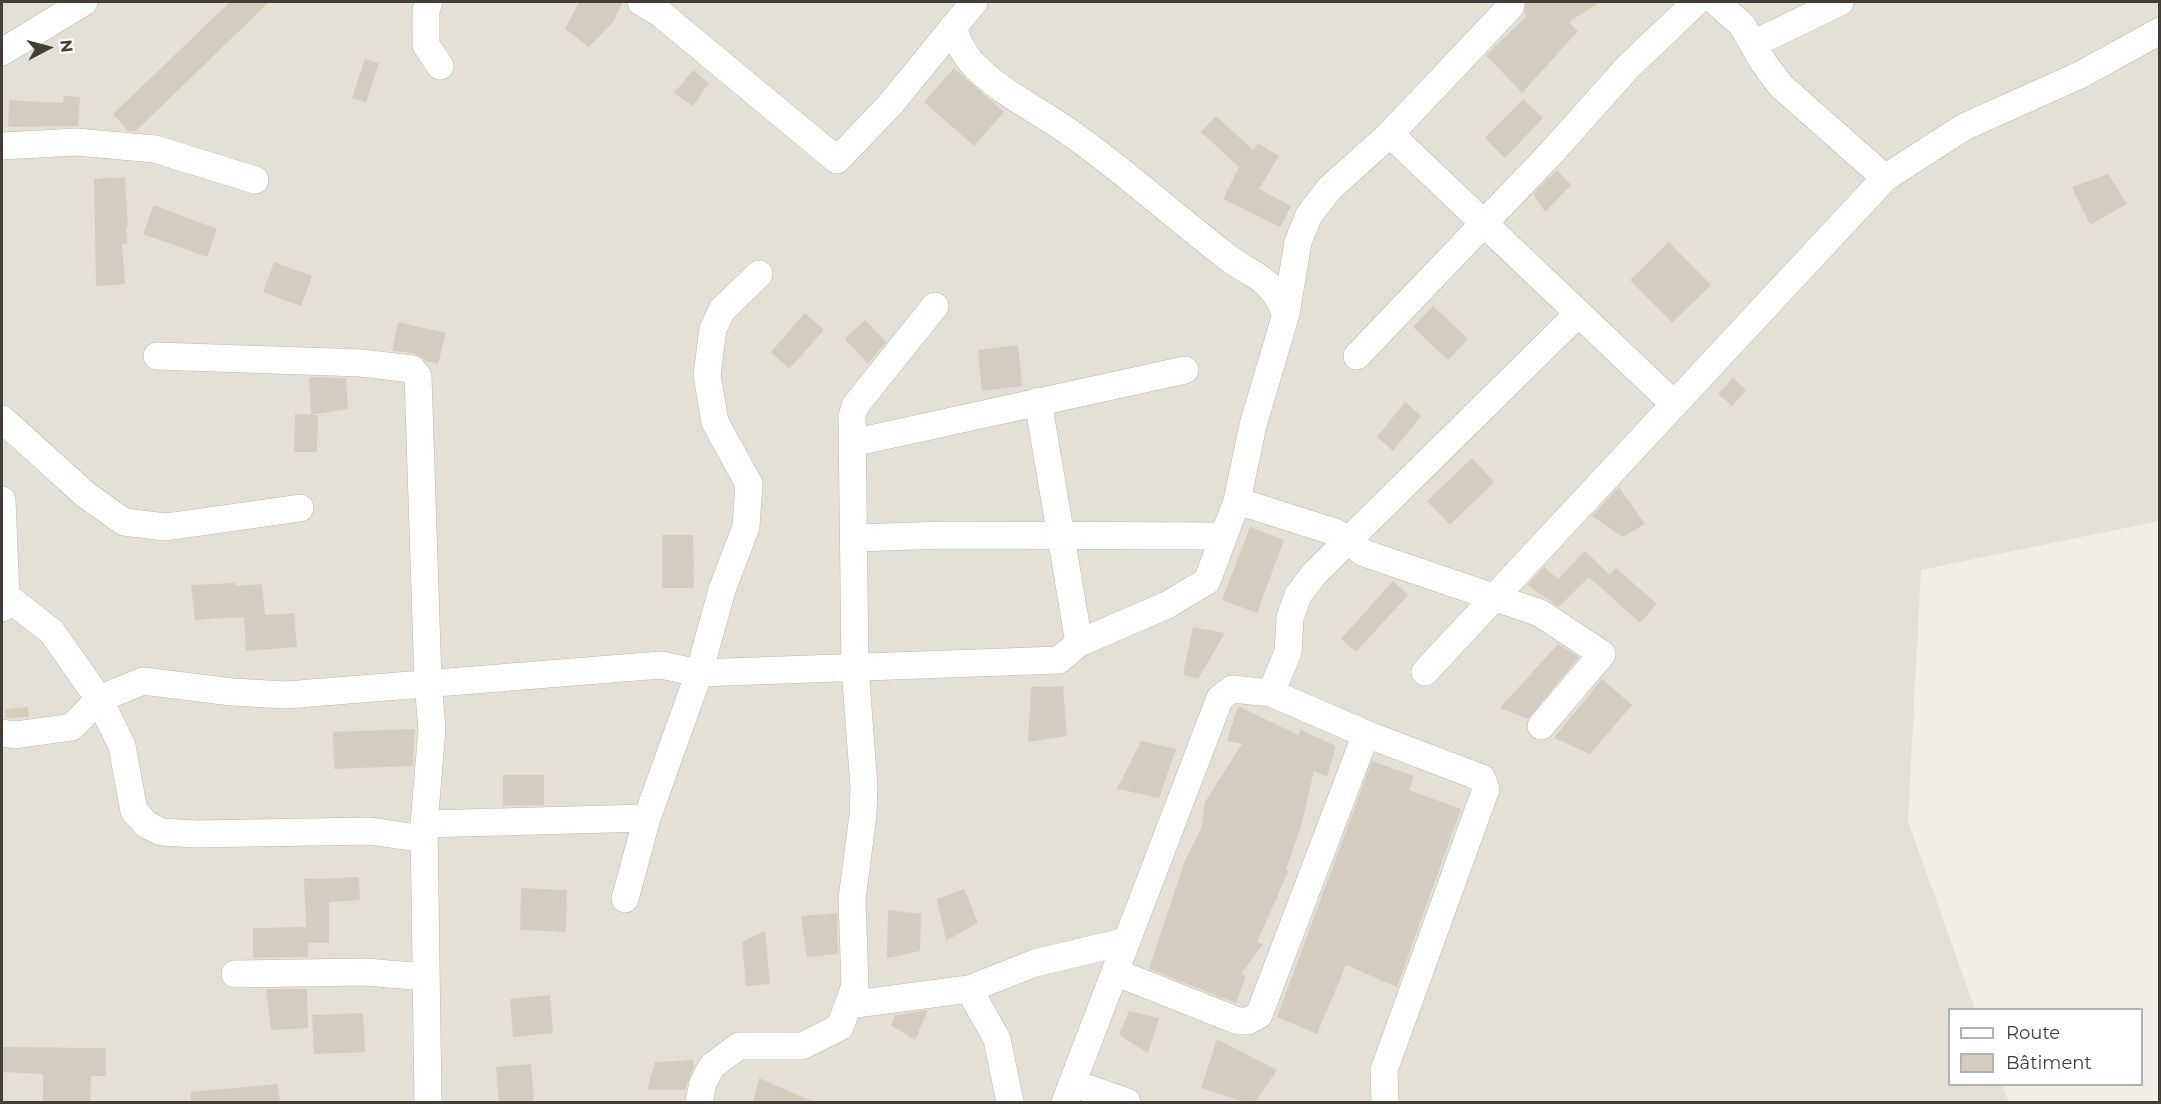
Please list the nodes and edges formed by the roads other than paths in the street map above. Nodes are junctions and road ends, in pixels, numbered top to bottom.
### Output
1 (429, 2) edge
2 (641, 2) edge
3 (974, 2) edge
4 (1510, 2) edge
5 (1696, 2) edge
6 (1716, 2) edge
7 (1840, 2) edge
8 (80, 3) edge
9 (953, 27) junction
10 (2160, 31) edge
11 (1753, 44) junction
12 (2, 53) edge
13 (440, 66) dead end
14 (1390, 134) junction
15 (2, 146) edge
16 (1885, 178) junction
17 (255, 180) dead end
18 (1482, 223) junction
19 (759, 274) dead end
20 (935, 306) dead end
21 (1286, 314) junction
22 (1578, 314) junction
23 (157, 356) dead end
24 (1357, 356) dead end
25 (1185, 370) dead end
26 (1038, 401) junction
27 (1674, 404) junction
28 (2, 419) edge
29 (852, 443) junction
30 (2, 500) edge
31 (1237, 501) junction
32 (300, 508) dead end
33 (1061, 536) junction
34 (1224, 536) junction
35 (855, 538) junction
36 (1349, 542) junction
37 (1495, 597) junction
38 (4, 602) edge
39 (1079, 643) junction
40 (855, 667) junction
41 (1425, 672) dead end
42 (699, 673) junction
43 (428, 682) junction
44 (1271, 693) junction
45 (99, 699) junction
46 (1541, 726) dead end
47 (2, 733) edge
48 (1366, 734) junction
49 (647, 818) junction
50 (424, 831) junction
51 (625, 899) dead end
52 (1127, 941) junction
53 (1115, 972) junction
54 (235, 974) dead end
55 (426, 976) junction
56 (969, 989) junction
57 (848, 1005) junction
58 (1069, 1093) edge
59 (428, 1102) edge
60 (699, 1102) edge
61 (1010, 1102) edge
62 (1127, 1102) edge
63 (1384, 1102) edge

1 - 13 street
2 - 9 street
3 - 9 street
4 - 14 street
5 - 18 street
6 - 11 street
7 - 11 street
8 - 12 street
9 - 21 street
10 - 16 street
11 - 16 street
14 - 18 street
14 - 21 street
15 - 17 street
16 - 27 street
18 - 22 street
18 - 24 street
19 - 42 street
20 - 29 street
21 - 31 street
22 - 27 street
22 - 36 street
23 - 43 street
25 - 26 street
26 - 29 street
26 - 33 street
27 - 37 street
28 - 32 street
29 - 35 street
30 - 38 street
31 - 34 street
31 - 36 street
33 - 34 street
33 - 35 street
33 - 39 street
34 - 39 street
35 - 40 street
36 - 37 street
36 - 44 street
37 - 41 street
37 - 46 street
38 - 45 street
39 - 40 street
40 - 42 street
40 - 57 street
42 - 43 street
42 - 49 street
43 - 45 street
43 - 50 street
44 - 48 street
44 - 52 street
45 - 47 street
45 - 50 street
48 - 53 street
48 - 63 street
49 - 50 street
49 - 51 street
50 - 55 street
52 - 53 street
52 - 56 street
53 - 58 street
54 - 55 street
55 - 59 street
56 - 57 street
56 - 61 street
57 - 60 street
58 - 62 street

